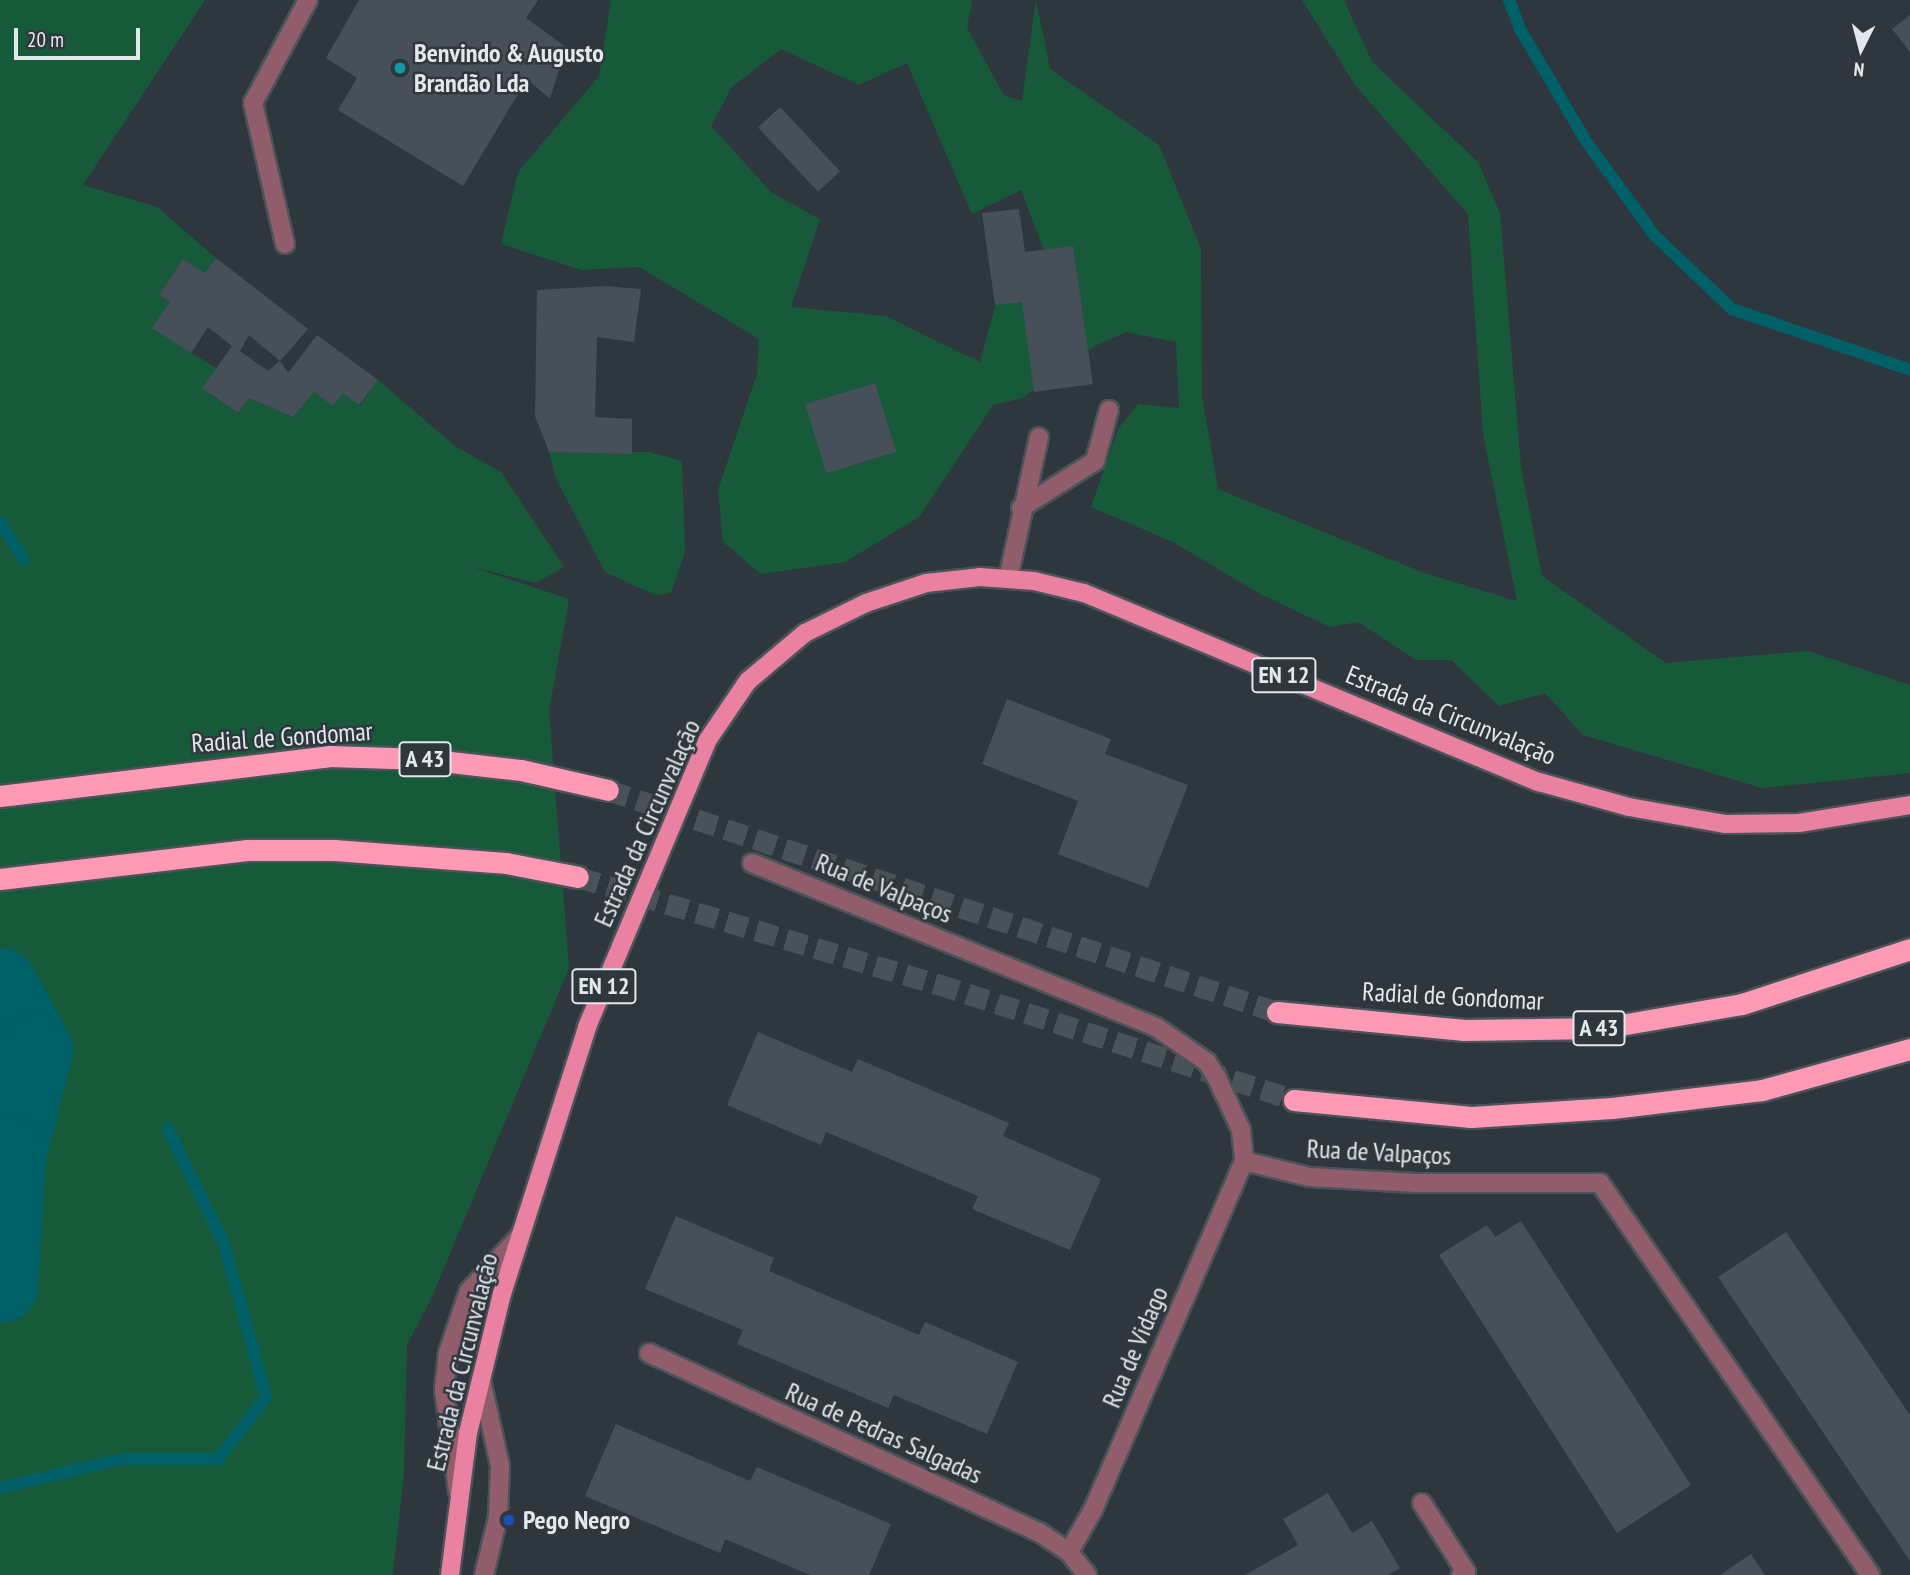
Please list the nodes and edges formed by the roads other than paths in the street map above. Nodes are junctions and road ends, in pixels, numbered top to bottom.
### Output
1 (308, 0) edge
2 (285, 244) dead end
3 (1109, 410) dead end
4 (1039, 437) dead end
5 (1021, 508) junction
6 (1008, 579) junction
7 (608, 790) tunnel mouth
8 (0, 796) edge
9 (1910, 805) edge
10 (751, 863) dead end
11 (578, 877) tunnel mouth
12 (0, 879) edge
13 (1910, 949) edge
14 (1277, 1012) tunnel mouth
15 (1910, 1049) edge
16 (1294, 1100) tunnel mouth
17 (1244, 1161) junction
18 (519, 1237) junction
19 (649, 1353) dead end
20 (481, 1380) junction
21 (458, 1491) junction
22 (1422, 1503) dead end
23 (1069, 1552) junction
24 (450, 1575) edge
25 (484, 1575) edge
26 (1087, 1575) edge
27 (1461, 1575) edge
28 (1870, 1575) edge

1 - 2 street
3 - 5 street
4 - 5 street
5 - 6 street
6 - 9 main road, Estrada da Circunvalação / EN 12
6 - 18 main road, Estrada da Circunvalação / EN 12
7 - 8 highway, Radial de Gondomar / A 43
10 - 17 street, Rua de Valpaços
11 - 12 highway
13 - 14 highway, Radial de Gondomar / A 43
15 - 16 highway
17 - 23 street, Rua de Vidago
17 - 28 street, Rua de Valpaços
18 - 20 main road, Estrada da Circunvalação / EN 12
18 - 21 street
19 - 23 street, Rua de Pedras Salgadas
20 - 21 main road, Estrada da Circunvalação / EN 12
20 - 25 street
21 - 24 main road, Estrada da Circunvalação / EN 12
22 - 27 street
23 - 26 street, Rua de Pedras Salgadas

